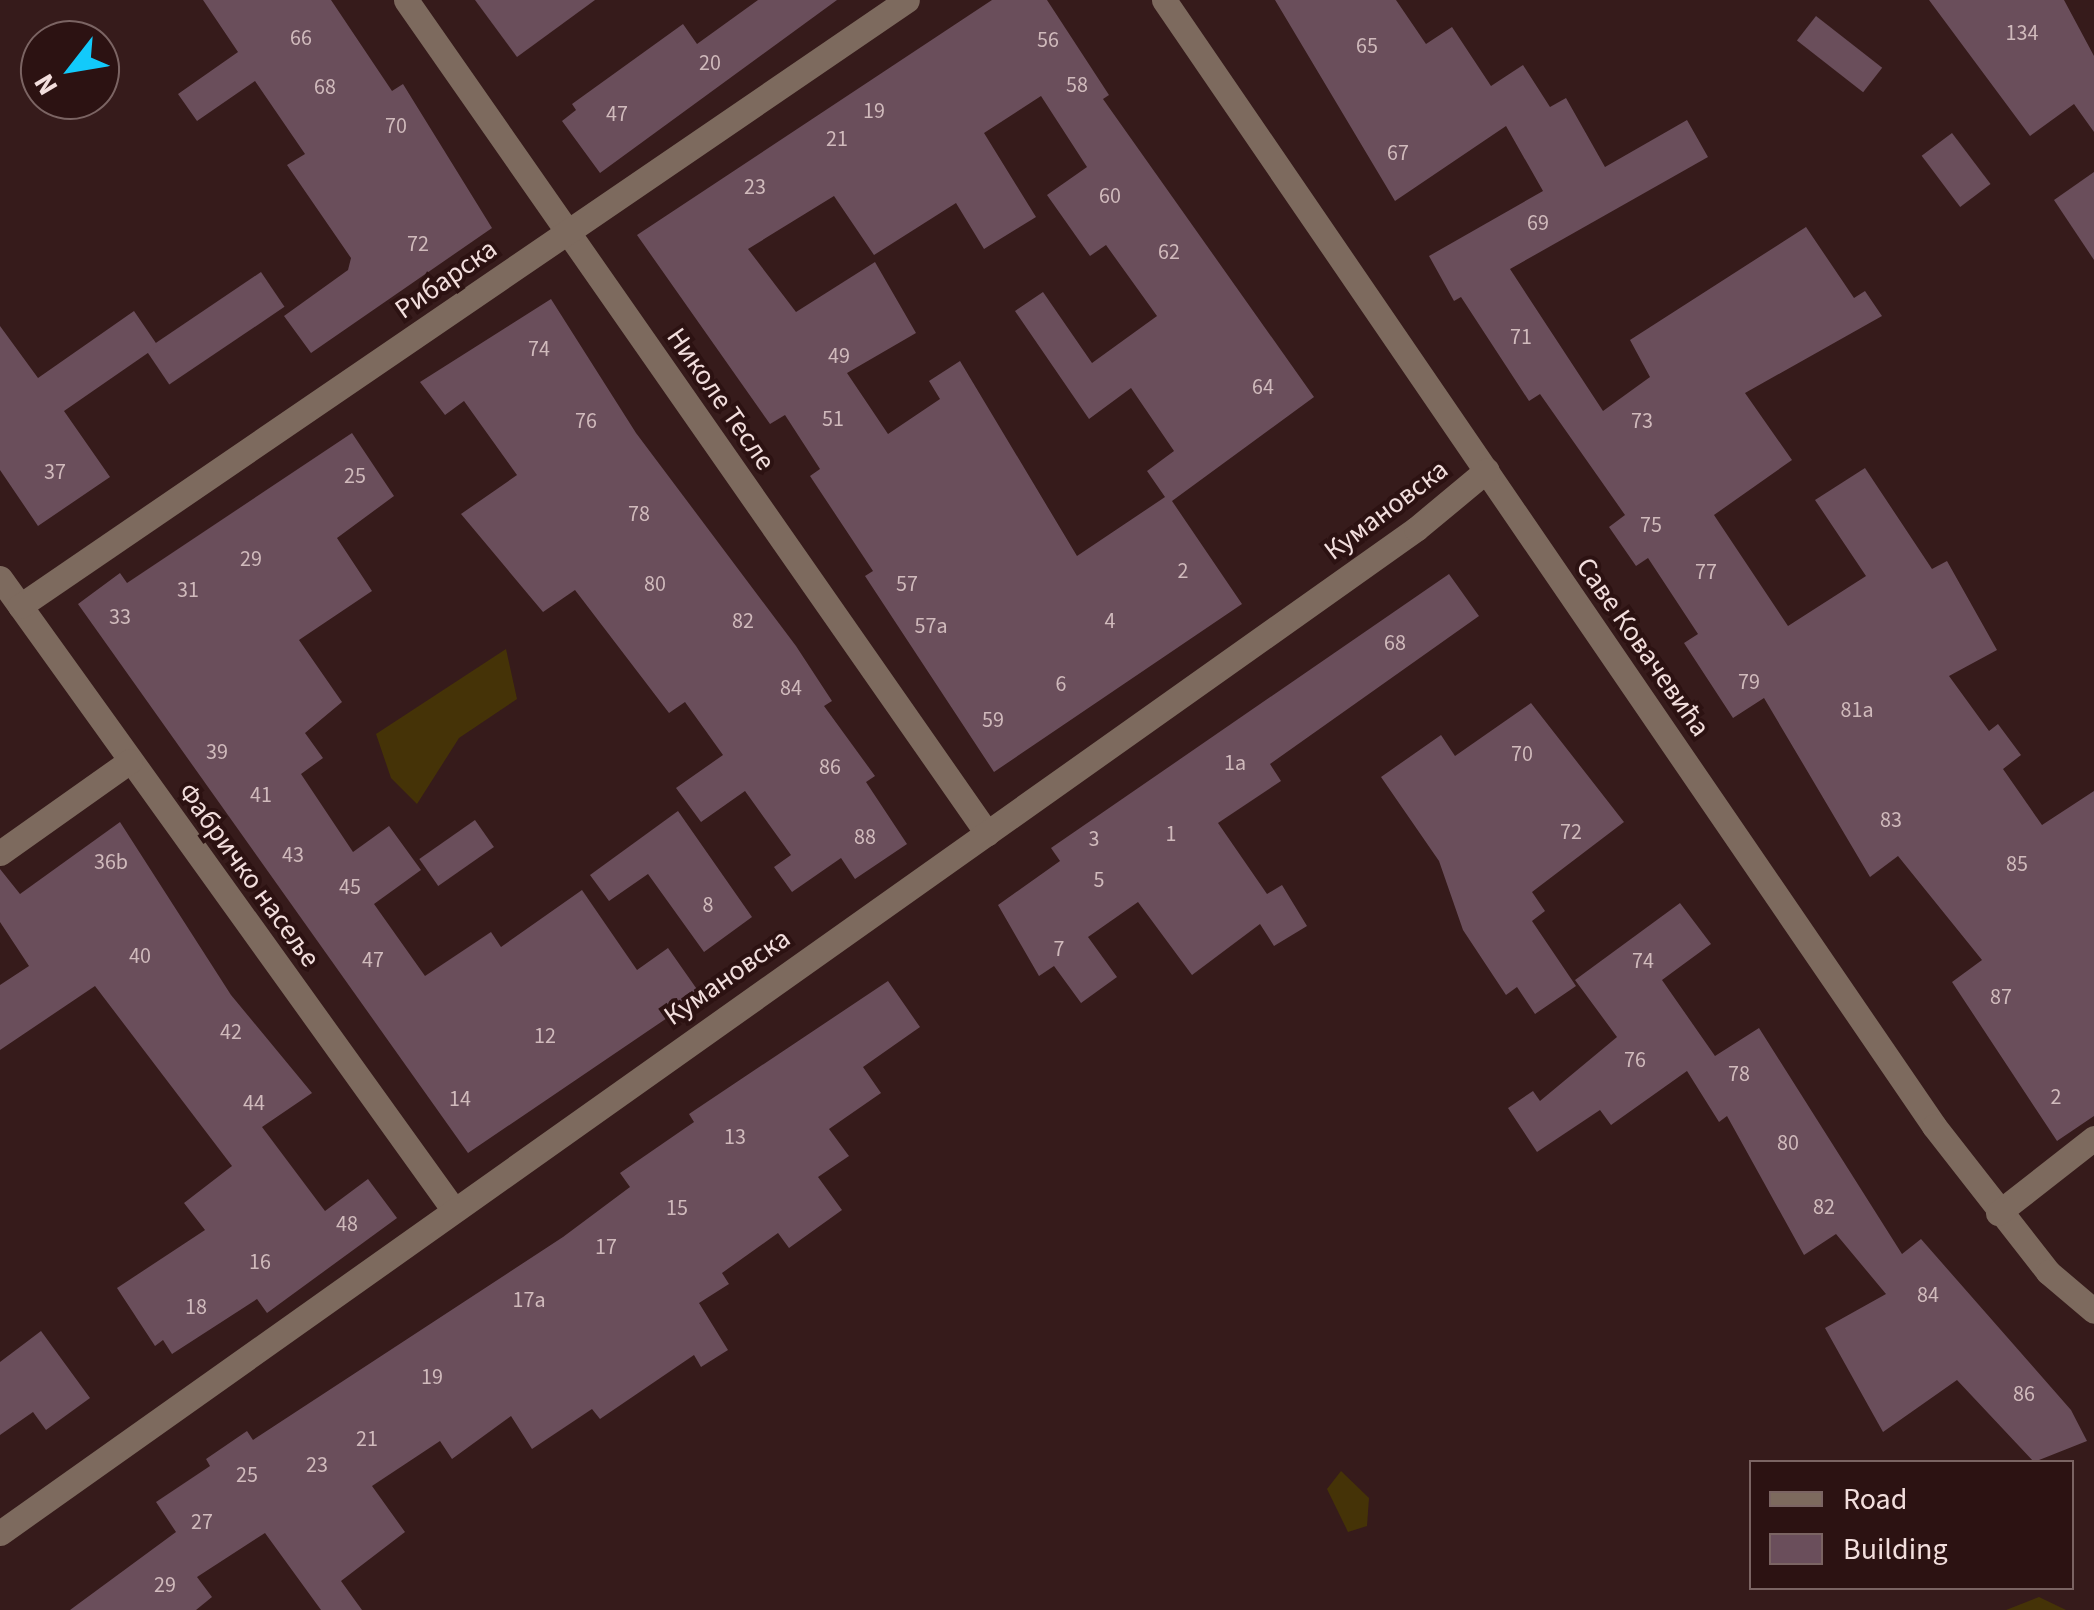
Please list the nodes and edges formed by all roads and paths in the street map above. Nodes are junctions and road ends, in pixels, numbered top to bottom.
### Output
1 (406, 0) edge
2 (906, 0) edge
3 (1164, 0) edge
4 (566, 231) junction
5 (1486, 470) junction
6 (0, 578) edge
7 (20, 606) junction
8 (130, 761) junction
9 (986, 833) junction
10 (0, 853) edge
11 (2094, 1138) edge
12 (451, 1206) junction
13 (1998, 1213) junction
14 (2094, 1311) edge
15 (0, 1533) edge

1 - 4 street, Николе Тесле
2 - 4 street, Рибарска
3 - 5 street, Саве Ковачевића
4 - 7 street, Рибарска
4 - 9 street, Николе Тесле
5 - 9 street, Кумановска
5 - 13 street, Саве Ковачевића
6 - 7 street, Фабричко насеље
7 - 8 street, Фабричко насеље
8 - 10 street
8 - 12 street, Фабричко насеље
9 - 12 street, Кумановска
11 - 13 street
12 - 15 street, Кумановска
13 - 14 street, Саве Ковачевића

